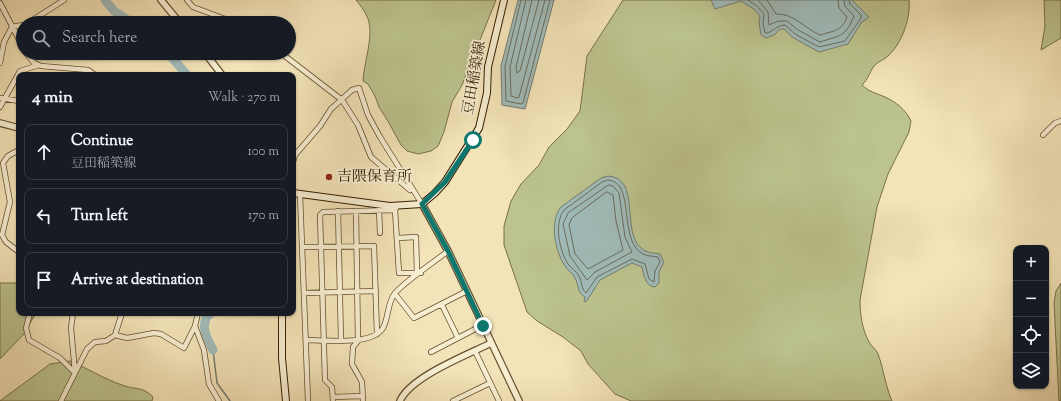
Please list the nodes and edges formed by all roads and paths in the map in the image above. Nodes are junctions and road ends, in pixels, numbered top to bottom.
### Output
1 (64, 0) edge
2 (161, 0) edge
3 (187, 0) edge
4 (504, 0) edge
5 (0, 3) edge
6 (39, 16) edge
7 (174, 16) edge
8 (217, 16) edge
9 (16, 26) edge
10 (12, 27) junction
11 (16, 34) edge
12 (32, 60) edge
13 (210, 60) edge
14 (290, 60) edge
15 (0, 63) edge
16 (39, 65) junction
17 (20, 72) edge
18 (91, 72) edge
19 (220, 72) edge
20 (16, 79) edge
21 (0, 98) edge
22 (6, 99) junction
23 (342, 100) junction
24 (16, 101) edge
25 (0, 107) edge
26 (1061, 120) edge
27 (0, 123) edge
28 (16, 127) edge
29 (1043, 135) dead end
30 (16, 152) edge
31 (296, 154) edge
32 (296, 193) edge
33 (300, 194) junction
34 (415, 194) junction
35 (422, 204) junction
36 (396, 208) junction
37 (356, 210) junction
38 (379, 210) junction
39 (338, 211) junction
40 (380, 233) dead end
41 (398, 238) junction
42 (357, 246) junction
43 (321, 247) junction
44 (339, 247) junction
45 (303, 248) junction
46 (16, 250) edge
47 (448, 251) junction
48 (419, 273) junction
49 (376, 291) junction
50 (467, 291) junction
51 (358, 292) junction
52 (304, 293) junction
53 (323, 293) junction
54 (340, 293) junction
55 (395, 294) junction
56 (442, 305) junction
57 (29, 316) edge
58 (73, 316) edge
59 (121, 316) edge
60 (197, 316) edge
61 (282, 316) edge
62 (195, 326) junction
63 (483, 326) junction
64 (377, 334) junction
65 (115, 335) junction
66 (458, 338) junction
67 (306, 340) junction
68 (324, 340) junction
69 (341, 340) junction
70 (358, 341) junction
71 (491, 343) junction
72 (475, 351) junction
73 (431, 352) dead end
74 (75, 373) junction
75 (490, 383) junction
76 (333, 399) edge
77 (363, 399) edge
78 (61, 401) edge
79 (219, 401) edge
80 (286, 401) edge
81 (308, 401) edge
82 (400, 401) edge
83 (453, 401) edge
84 (500, 401) edge
85 (519, 401) edge

1 - 6 street
2 - 7 street
3 - 8 street
4 - 35 main road, 豆田稲築線
5 - 10 street
9 - 10 street
10 - 11 street
10 - 15 street
12 - 16 street
13 - 19 street
14 - 23 street
16 - 17 street
16 - 18 street
20 - 22 street
21 - 22 street
22 - 24 street
22 - 25 street
23 - 31 street
23 - 34 street
23 - 34 street
26 - 29 street
27 - 28 street
30 - 46 street
32 - 33 main road
33 - 36 main road
33 - 45 street
34 - 35 street
35 - 36 main road
35 - 47 street
36 - 38 street
36 - 41 street
37 - 38 street
37 - 39 street
37 - 42 street
38 - 40 street
39 - 43 street
39 - 44 street
41 - 48 street
41 - 48 street
42 - 44 street
42 - 49 street
42 - 51 street
43 - 44 street
43 - 45 street
43 - 53 street
44 - 54 street
45 - 52 street
47 - 48 street
47 - 50 street
48 - 55 street
49 - 51 street
49 - 64 street
50 - 56 street
50 - 63 street
51 - 54 street
51 - 70 street
52 - 53 street
52 - 67 street
53 - 54 street
53 - 68 street
54 - 69 street
55 - 56 street
55 - 64 street
56 - 66 street
57 - 74 street
58 - 74 street
59 - 65 street
60 - 62 street
61 - 80 main road
62 - 65 street
62 - 79 street
63 - 66 street
63 - 71 street
64 - 70 street
65 - 74 street
66 - 73 street
67 - 68 street
67 - 81 street
68 - 69 street
68 - 76 street
69 - 70 street
70 - 77 street
71 - 72 street
71 - 85 street
72 - 75 street
72 - 82 street
74 - 78 street
75 - 83 street
75 - 84 street
76 - 77 street

